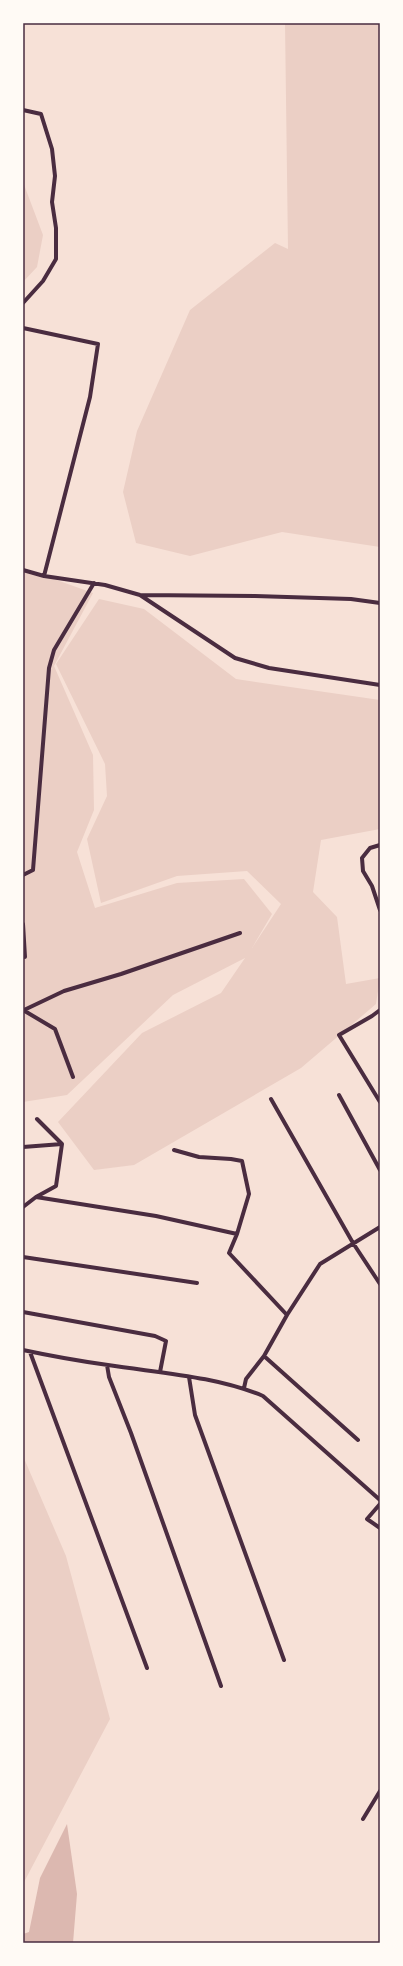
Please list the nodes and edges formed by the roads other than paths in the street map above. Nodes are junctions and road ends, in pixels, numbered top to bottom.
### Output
1 (23, 110) edge
2 (23, 303) edge
3 (23, 328) edge
4 (23, 570) edge
5 (44, 576) junction
6 (94, 582) junction
7 (140, 595) junction
8 (380, 603) edge
9 (380, 685) edge
10 (380, 845) edge
11 (23, 875) edge
12 (380, 910) edge
13 (23, 924) edge
14 (240, 932) dead end
15 (25, 957) dead end
16 (23, 1010) edge
17 (380, 1010) edge
18 (73, 1077) dead end
19 (339, 1095) dead end
20 (272, 1099) dead end
21 (380, 1102) edge
22 (37, 1119) dead end
23 (62, 1144) junction
24 (23, 1146) edge
25 (174, 1150) dead end
26 (380, 1170) edge
27 (36, 1197) junction
28 (23, 1207) edge
29 (380, 1227) edge
30 (237, 1234) junction
31 (353, 1243) junction
32 (23, 1257) edge
33 (198, 1283) dead end
34 (380, 1284) edge
35 (23, 1312) edge
36 (287, 1315) junction
37 (23, 1350) edge
38 (30, 1352) junction
39 (264, 1356) junction
40 (107, 1365) junction
41 (160, 1372) junction
42 (189, 1377) junction
43 (244, 1388) junction
44 (358, 1440) dead end
45 (380, 1500) edge
46 (380, 1504) edge
47 (380, 1528) edge
48 (284, 1660) dead end
49 (147, 1668) dead end
50 (221, 1686) dead end
51 (380, 1791) edge
52 (363, 1818) dead end

1 - 2 street
3 - 5 street
4 - 5 street
5 - 6 street
6 - 7 street
6 - 11 street
7 - 8 street
7 - 9 street
10 - 12 street
13 - 15 street
14 - 16 street
16 - 18 street
17 - 21 street
19 - 26 street
20 - 31 street
22 - 23 street
23 - 24 street
23 - 27 street
25 - 30 street
27 - 28 street
27 - 30 street
29 - 31 street
30 - 36 street
31 - 34 street
31 - 36 street
32 - 33 street
35 - 41 street
36 - 39 street
37 - 38 street
38 - 40 street
38 - 49 street
39 - 43 street
39 - 44 street
40 - 41 street
40 - 50 street
41 - 42 street
42 - 43 street
42 - 48 street
43 - 45 street
46 - 47 street
51 - 52 street

